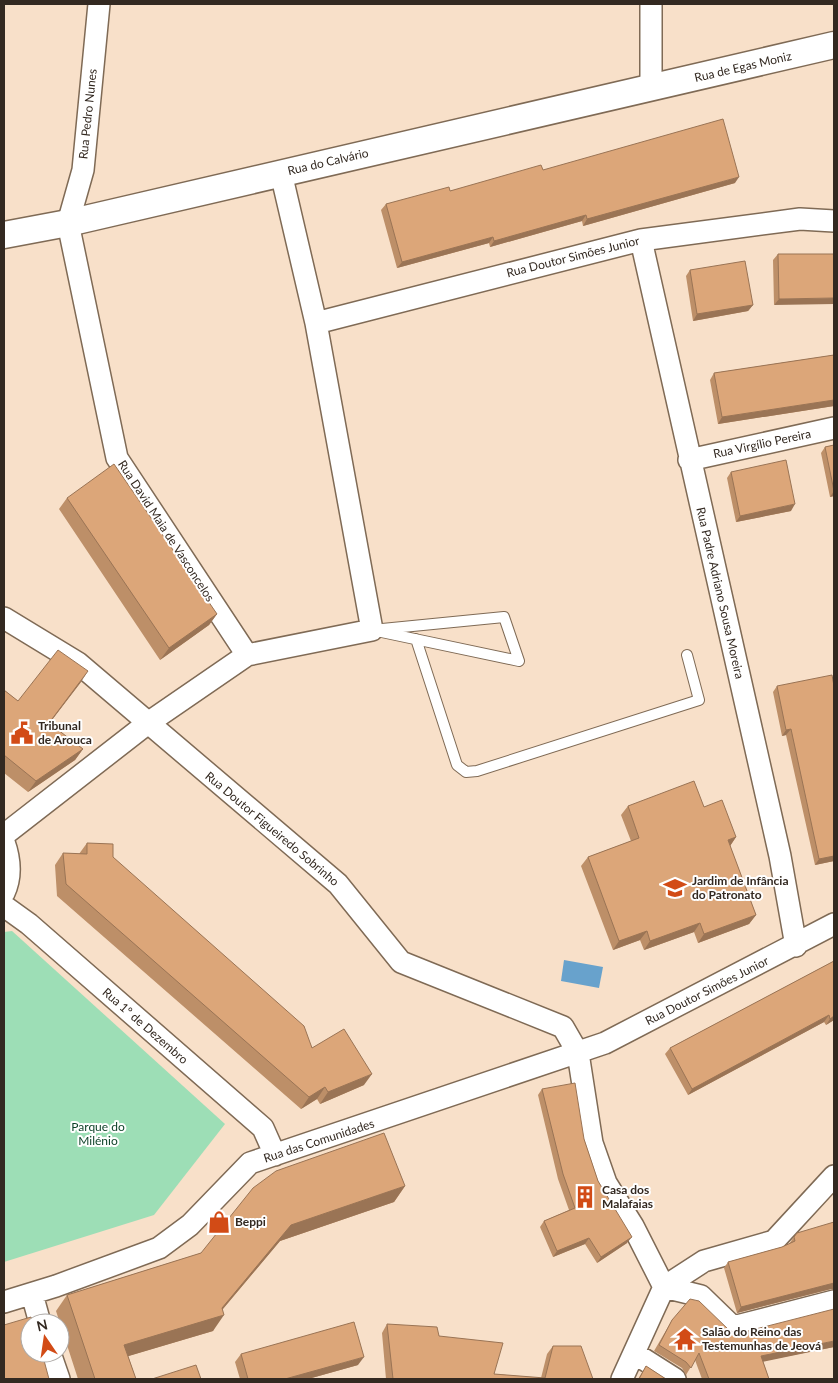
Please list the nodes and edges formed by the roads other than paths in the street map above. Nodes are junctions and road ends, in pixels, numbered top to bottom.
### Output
1 (99, 4) edge
2 (651, 4) edge
3 (834, 45) edge
4 (651, 88) junction
5 (281, 173) junction
6 (834, 221) edge
7 (68, 223) junction
8 (4, 235) edge
9 (641, 240) junction
10 (316, 323) junction
11 (834, 428) edge
12 (689, 460) junction
13 (4, 618) edge
14 (372, 630) junction
15 (416, 639) junction
16 (247, 655) junction
17 (687, 655) dead end
18 (148, 723) junction
19 (4, 835) edge
20 (4, 842) edge
21 (4, 893) edge
22 (4, 906) edge
23 (834, 924) edge
24 (796, 946) junction
25 (578, 1053) junction
26 (276, 1155) junction
27 (834, 1176) edge
28 (664, 1287) junction
29 (32, 1294) junction
30 (834, 1300) edge
31 (4, 1302) edge
32 (37, 1313) edge
33 (634, 1354) junction
34 (53, 1363) edge
35 (59, 1379) edge
36 (622, 1379) edge
37 (675, 1379) edge

1 - 7 street, Rua Pedro Nunes
2 - 4 street
3 - 4 street, Rua de Egas Moniz
4 - 5 street, Rua do Calvário
5 - 7 street, Rua do Calvário
5 - 10 street
6 - 9 street, Rua Doutor Simões Junior
7 - 8 street, Rua do Calvário
7 - 16 street, Rua David Maia de Vasconcelos
9 - 10 street, Rua Doutor Simões Junior
9 - 12 street, Rua Padre Adriano Sousa Moreira
10 - 14 street
11 - 12 street, Rua Virgílio Pereira
12 - 24 street, Rua Padre Adriano Sousa Moreira
13 - 18 street, Rua Doutor Figueiredo Sobrinho
14 - 15 lane
14 - 15 lane
14 - 16 street
15 - 17 lane
16 - 18 street
18 - 19 street
18 - 25 street, Rua Doutor Figueiredo Sobrinho
20 - 21 street
22 - 26 street, Rua 1º de Dezembro
23 - 24 street, Rua Doutor Simões Junior
24 - 25 street, Rua Doutor Simões Junior
25 - 26 street, Rua das Comunidades
25 - 28 street, Rua Doutor Figueiredo Sobrinho
26 - 29 street, Rua das Comunidades
27 - 28 street
28 - 30 street
28 - 33 street
29 - 31 street, Rua das Comunidades
29 - 32 street
33 - 36 street
33 - 37 street
34 - 35 street

